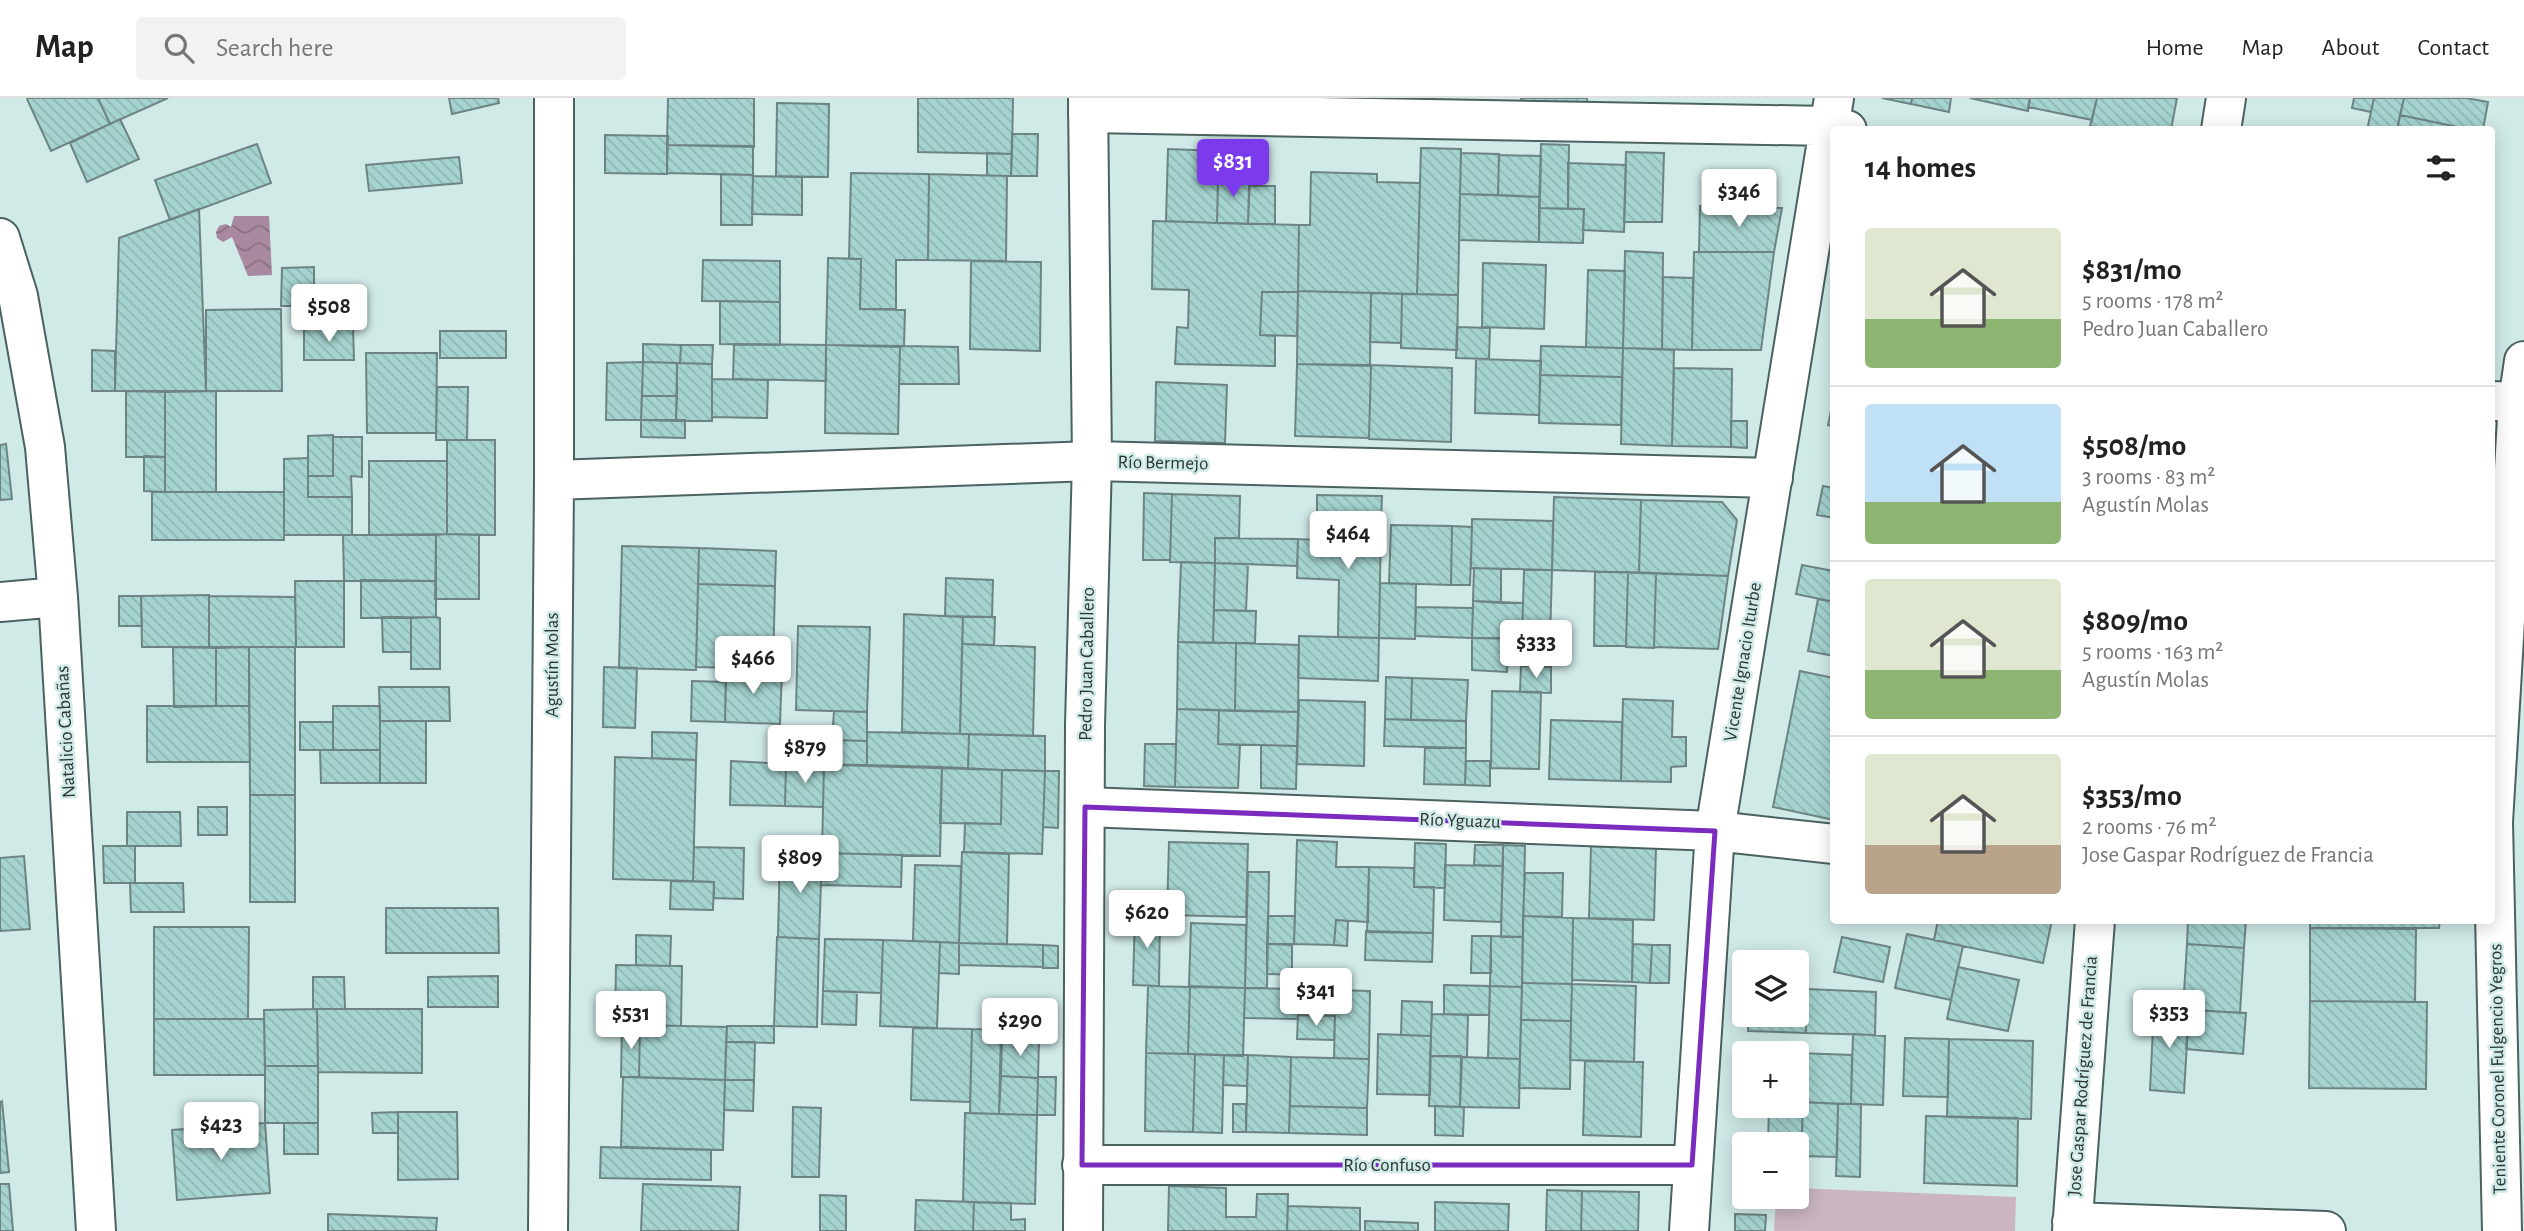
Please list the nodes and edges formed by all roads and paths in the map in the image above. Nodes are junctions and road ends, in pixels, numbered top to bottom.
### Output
1 (554, 98) edge
2 (2226, 98) edge
3 (1088, 106) edge
4 (1837, 118) edge
5 (2222, 126) edge
6 (1830, 157) edge
7 (0, 238) edge
8 (2524, 361) edge
9 (2511, 402) edge
10 (1092, 461) junction
11 (1773, 478) junction
12 (554, 480) junction
13 (58, 597) junction
14 (0, 602) edge
15 (2495, 775) edge
16 (1085, 807) junction
17 (1715, 831) junction
18 (1830, 844) edge
19 (2495, 913) edge
20 (2095, 924) edge
21 (1082, 1165) junction
22 (1692, 1165) junction
23 (2072, 1227) edge
24 (96, 1231) edge
25 (548, 1231) edge
26 (1083, 1231) edge
27 (1689, 1231) edge
28 (2326, 1231) edge
29 (2502, 1231) edge

1 - 12 street, Agustín Molas
2 - 5 street
3 - 4 street
3 - 10 street, Pedro Juan Caballero
6 - 11 street, Vicente Ignacio Iturbe
7 - 13 street, Natalicio Cabañas
8 - 9 street, Teniente Coronel Fulgencio Yegros
9 - 15 street, Teniente Coronel Fulgencio Yegros
10 - 11 street, Río Bermejo
10 - 12 street, Río Bermejo
10 - 16 street, Pedro Juan Caballero
11 - 17 street, Vicente Ignacio Iturbe
12 - 25 street, Agustín Molas
13 - 14 street
13 - 24 street, Natalicio Cabañas
16 - 17 street, Río Yguazu
16 - 21 street, Pedro Juan Caballero
17 - 18 street, Río Yguazu
17 - 22 street, Vicente Ignacio Iturbe
19 - 29 street, Teniente Coronel Fulgencio Yegros
20 - 23 street, Jose Gaspar Rodríguez de Francia
21 - 22 street, Río Confuso
21 - 26 street, Pedro Juan Caballero
22 - 27 street, Vicente Ignacio Iturbe
23 - 28 street

